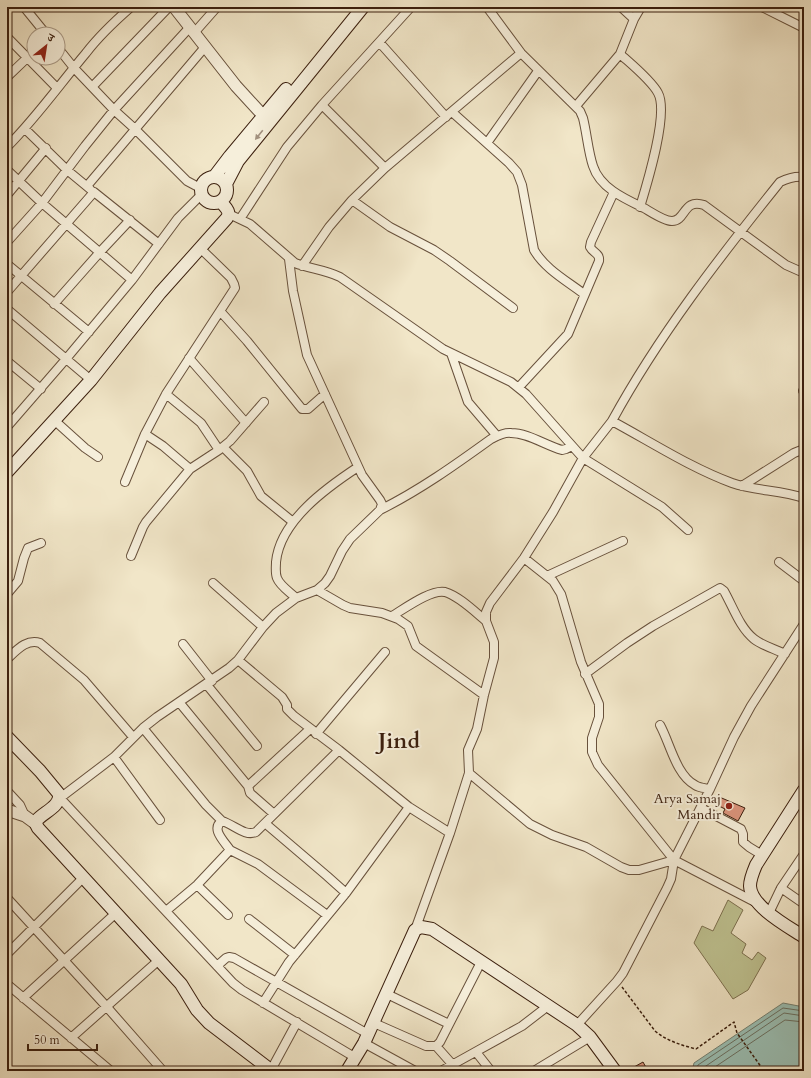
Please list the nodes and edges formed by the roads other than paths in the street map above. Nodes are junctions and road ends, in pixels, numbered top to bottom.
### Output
1 (24, 7) edge
2 (131, 7) edge
3 (169, 7) edge
4 (174, 7) edge
5 (217, 7) edge
6 (352, 7) edge
7 (363, 7) edge
8 (411, 7) edge
9 (487, 7) edge
10 (621, 7) edge
11 (641, 7) edge
12 (762, 7) edge
13 (634, 18) junction
14 (39, 26) edge
15 (804, 28) edge
16 (192, 30) junction
17 (7, 37) edge
18 (380, 42) junction
19 (205, 48) junction
20 (520, 53) junction
21 (620, 54) junction
22 (26, 57) edge
23 (66, 58) edge
24 (26, 59) edge
25 (35, 66) edge
26 (74, 68) junction
27 (538, 71) junction
28 (7, 75) edge
29 (93, 86) junction
30 (57, 88) junction
31 (322, 105) junction
32 (576, 106) junction
33 (114, 110) junction
34 (449, 114) junction
35 (266, 119) junction
36 (25, 129) junction
37 (135, 129) junction
38 (487, 143) junction
39 (7, 147) edge
40 (46, 148) junction
41 (385, 168) junction
42 (7, 170) edge
43 (67, 170) junction
44 (214, 177) junction
45 (804, 177) edge
46 (20, 181) junction
47 (226, 184) junction
48 (87, 186) junction
49 (202, 191) junction
50 (94, 192) junction
51 (614, 192) junction
52 (7, 195) edge
53 (352, 200) junction
54 (221, 202) junction
55 (42, 203) junction
56 (640, 207) junction
57 (235, 217) junction
58 (130, 220) junction
59 (67, 224) junction
60 (741, 231) junction
61 (7, 242) edge
62 (159, 244) junction
63 (200, 248) junction
64 (100, 252) junction
65 (289, 259) junction
66 (7, 264) edge
67 (302, 266) junction
68 (804, 273) edge
69 (21, 276) junction
70 (132, 280) junction
71 (7, 292) edge
72 (584, 294) junction
73 (54, 304) junction
74 (513, 308) dead end
75 (7, 309) edge
76 (220, 311) junction
77 (89, 332) junction
78 (451, 353) junction
79 (189, 358) junction
80 (66, 359) junction
81 (7, 360) edge
82 (91, 380) junction
83 (519, 387) junction
84 (41, 389) junction
85 (166, 394) junction
86 (325, 394) junction
87 (264, 402) dead end
88 (54, 420) junction
89 (612, 421) junction
90 (246, 423) junction
91 (7, 427) edge
92 (145, 434) junction
93 (497, 436) junction
94 (572, 446) junction
95 (221, 449) junction
96 (804, 449) edge
97 (98, 457) dead end
98 (583, 458) junction
99 (358, 467) junction
100 (190, 469) junction
101 (7, 472) edge
102 (125, 482) dead end
103 (742, 486) junction
104 (804, 498) edge
105 (380, 510) junction
106 (293, 522) junction
107 (688, 530) dead end
108 (623, 541) dead end
109 (41, 543) dead end
110 (131, 556) dead end
111 (524, 558) junction
112 (779, 562) dead end
113 (547, 576) junction
114 (804, 580) edge
115 (213, 583) dead end
116 (317, 590) junction
117 (7, 594) edge
118 (296, 598) junction
119 (392, 616) junction
120 (486, 621) junction
121 (804, 624) edge
122 (263, 627) junction
123 (183, 644) dead end
124 (385, 652) dead end
125 (785, 654) junction
126 (7, 658) edge
127 (238, 660) junction
128 (585, 674) junction
129 (209, 683) junction
130 (484, 695) junction
131 (178, 702) junction
132 (660, 725) dead end
133 (143, 728) junction
134 (313, 732) junction
135 (7, 737) edge
136 (133, 737) junction
137 (257, 746) dead end
138 (339, 750) junction
139 (114, 757) junction
140 (469, 773) junction
141 (248, 786) junction
142 (710, 789) junction
143 (804, 790) edge
144 (7, 791) edge
145 (60, 798) junction
146 (409, 807) junction
147 (701, 808) junction
148 (7, 810) edge
149 (274, 814) junction
150 (25, 816) junction
151 (160, 820) dead end
152 (222, 821) junction
153 (36, 824) junction
154 (266, 824) junction
155 (450, 833) junction
156 (230, 850) junction
157 (762, 855) junction
158 (802, 859) edge
159 (674, 860) junction
160 (83, 878) junction
161 (197, 885) junction
162 (781, 888) junction
163 (346, 893) junction
164 (7, 898) edge
165 (757, 902) junction
166 (804, 904) edge
167 (166, 911) junction
168 (116, 912) junction
169 (768, 913) junction
170 (228, 914) dead end
171 (327, 915) junction
172 (249, 919) dead end
173 (34, 927) junction
174 (415, 930) junction
175 (804, 937) edge
176 (7, 954) edge
177 (295, 955) junction
178 (64, 960) junction
179 (159, 960) junction
180 (481, 962) junction
181 (217, 966) junction
182 (275, 982) junction
183 (7, 984) edge
184 (387, 994) junction
185 (23, 998) junction
186 (263, 1003) junction
187 (106, 1006) junction
188 (548, 1006) junction
189 (297, 1022) junction
190 (374, 1023) junction
191 (449, 1024) junction
192 (577, 1025) junction
193 (590, 1037) junction
194 (72, 1038) junction
195 (366, 1038) junction
196 (436, 1046) junction
197 (476, 1052) junction
198 (356, 1058) junction
199 (452, 1064) junction
200 (111, 1071) edge
201 (164, 1071) edge
202 (272, 1071) edge
203 (347, 1071) edge
204 (415, 1071) edge
205 (440, 1071) edge
206 (491, 1071) edge
207 (534, 1071) edge
208 (615, 1071) edge

1 - 14 street
2 - 26 street
3 - 29 street
4 - 16 street
5 - 16 street
6 - 35 main road
7 - 35 main road
8 - 18 street
9 - 20 street
10 - 13 street
11 - 13 street
12 - 15 street
13 - 21 street
16 - 19 street
16 - 33 street
17 - 22 street
18 - 31 street
18 - 34 street
19 - 35 street
19 - 37 street
20 - 27 street
20 - 34 street
21 - 32 street
21 - 56 street
23 - 26 street
24 - 28 street
25 - 30 street
26 - 29 street
26 - 30 street
27 - 32 street
27 - 38 street
29 - 33 street
30 - 36 street
31 - 41 street
31 - 57 street
32 - 51 street
33 - 37 street
33 - 43 street
34 - 38 street
34 - 41 street
35 - 44 main road
35 -> 47 main road
36 - 39 street
36 - 40 street
37 - 48 street
37 - 49 street
38 - 72 street
40 - 43 street
40 - 46 street
41 - 53 street
42 - 46 street
43 - 48 street
43 - 55 street
44 - 47 main road
44 - 49 main road
45 - 60 street
46 - 52 street
46 - 55 street
47 - 54 main road
48 - 50 street
49 - 54 main road
49 - 62 street
50 - 58 street
50 - 59 street
51 - 56 street
51 - 72 street
53 - 67 street
53 - 74 street
54 - 57 main road
55 - 59 street
55 - 61 street
56 - 60 street
57 - 63 main road
57 - 65 street
58 - 62 street
58 - 64 street
59 - 64 street
59 - 69 street
60 - 68 street
60 - 89 street
62 - 70 street
63 - 76 street
63 - 82 main road
64 - 70 street
64 - 73 street
65 - 67 street
65 - 86 street
66 - 69 street
67 - 78 street
69 - 71 street
69 - 73 street
70 - 77 street
72 - 83 street
73 - 77 street
75 - 80 street
76 - 79 street
76 - 86 street
77 - 80 street
78 - 83 street
78 - 93 street
79 - 85 street
79 - 90 street
80 - 82 street
80 - 84 street
81 - 84 street
82 - 88 main road
83 - 94 street
84 - 91 street
85 - 92 street
85 - 95 street
86 - 99 street
87 - 90 street
88 - 97 street
88 - 101 main road
89 - 98 street
89 - 103 street
90 - 95 street
92 - 100 street
92 - 102 street
93 - 94 street
93 - 105 street
94 - 98 street
95 - 100 street
95 - 106 street
96 - 103 street
98 - 107 street
98 - 111 street
99 - 105 street
99 - 106 street
100 - 110 street
103 - 104 street
105 - 116 street
106 - 118 street
108 - 113 street
109 - 117 street
111 - 113 street
111 - 120 street
112 - 114 street
113 - 128 street
115 - 122 street
116 - 118 street
116 - 119 street
118 - 122 street
119 - 120 street
119 - 130 street
120 - 130 street
121 - 125 street
122 - 127 street
123 - 129 street
124 - 134 street
125 - 128 street
125 - 142 street
126 - 136 street
127 - 129 street
127 - 134 street
128 - 159 street
129 - 131 street
129 - 137 street
130 - 140 street
131 - 133 street
131 - 141 street
132 - 142 street
133 - 136 street
133 - 152 street
134 - 138 street
134 - 141 street
135 - 145 main road
136 - 139 street
138 - 146 street
138 - 149 street
139 - 145 street
139 - 151 street
140 - 155 street
140 - 159 street
141 - 149 street
142 - 147 street
143 - 157 main road
144 - 150 street
145 - 153 main road
145 - 167 street
146 - 155 street
146 - 163 street
147 - 157 street
147 - 159 street
148 - 150 street
149 - 154 street
150 - 153 street
152 - 154 street
152 - 156 street
153 - 160 main road
154 - 163 street
155 - 174 street
156 - 161 street
156 - 171 street
157 - 165 main road
158 - 162 street
159 - 165 street
159 - 192 street
160 - 168 main road
160 - 173 street
161 - 167 street
161 - 170 street
162 - 166 street
162 - 169 street
163 - 171 street
164 - 173 street
165 - 169 main road
167 - 181 street
168 - 178 street
168 - 179 main road
169 - 175 main road
171 - 177 street
172 - 177 street
173 - 176 street
173 - 178 street
174 - 180 main road
174 - 184 main road
177 - 182 street
178 - 185 street
178 - 187 street
179 - 187 street
179 - 202 main road
180 - 188 main road
180 - 191 street
181 - 182 street
181 - 186 street
182 - 186 street
182 - 195 street
183 - 185 street
184 - 190 main road
184 - 191 street
185 - 194 street
186 - 189 street
187 - 194 street
187 - 201 street
188 - 192 main road
188 - 197 street
189 - 198 street
189 - 202 street
190 - 195 main road
190 - 196 street
191 - 196 street
192 - 193 main road
193 - 207 street
193 - 208 main road
194 - 200 street
195 - 198 main road
195 - 204 street
196 - 199 street
197 - 199 street
197 - 206 street
198 - 203 main road
199 - 205 street

